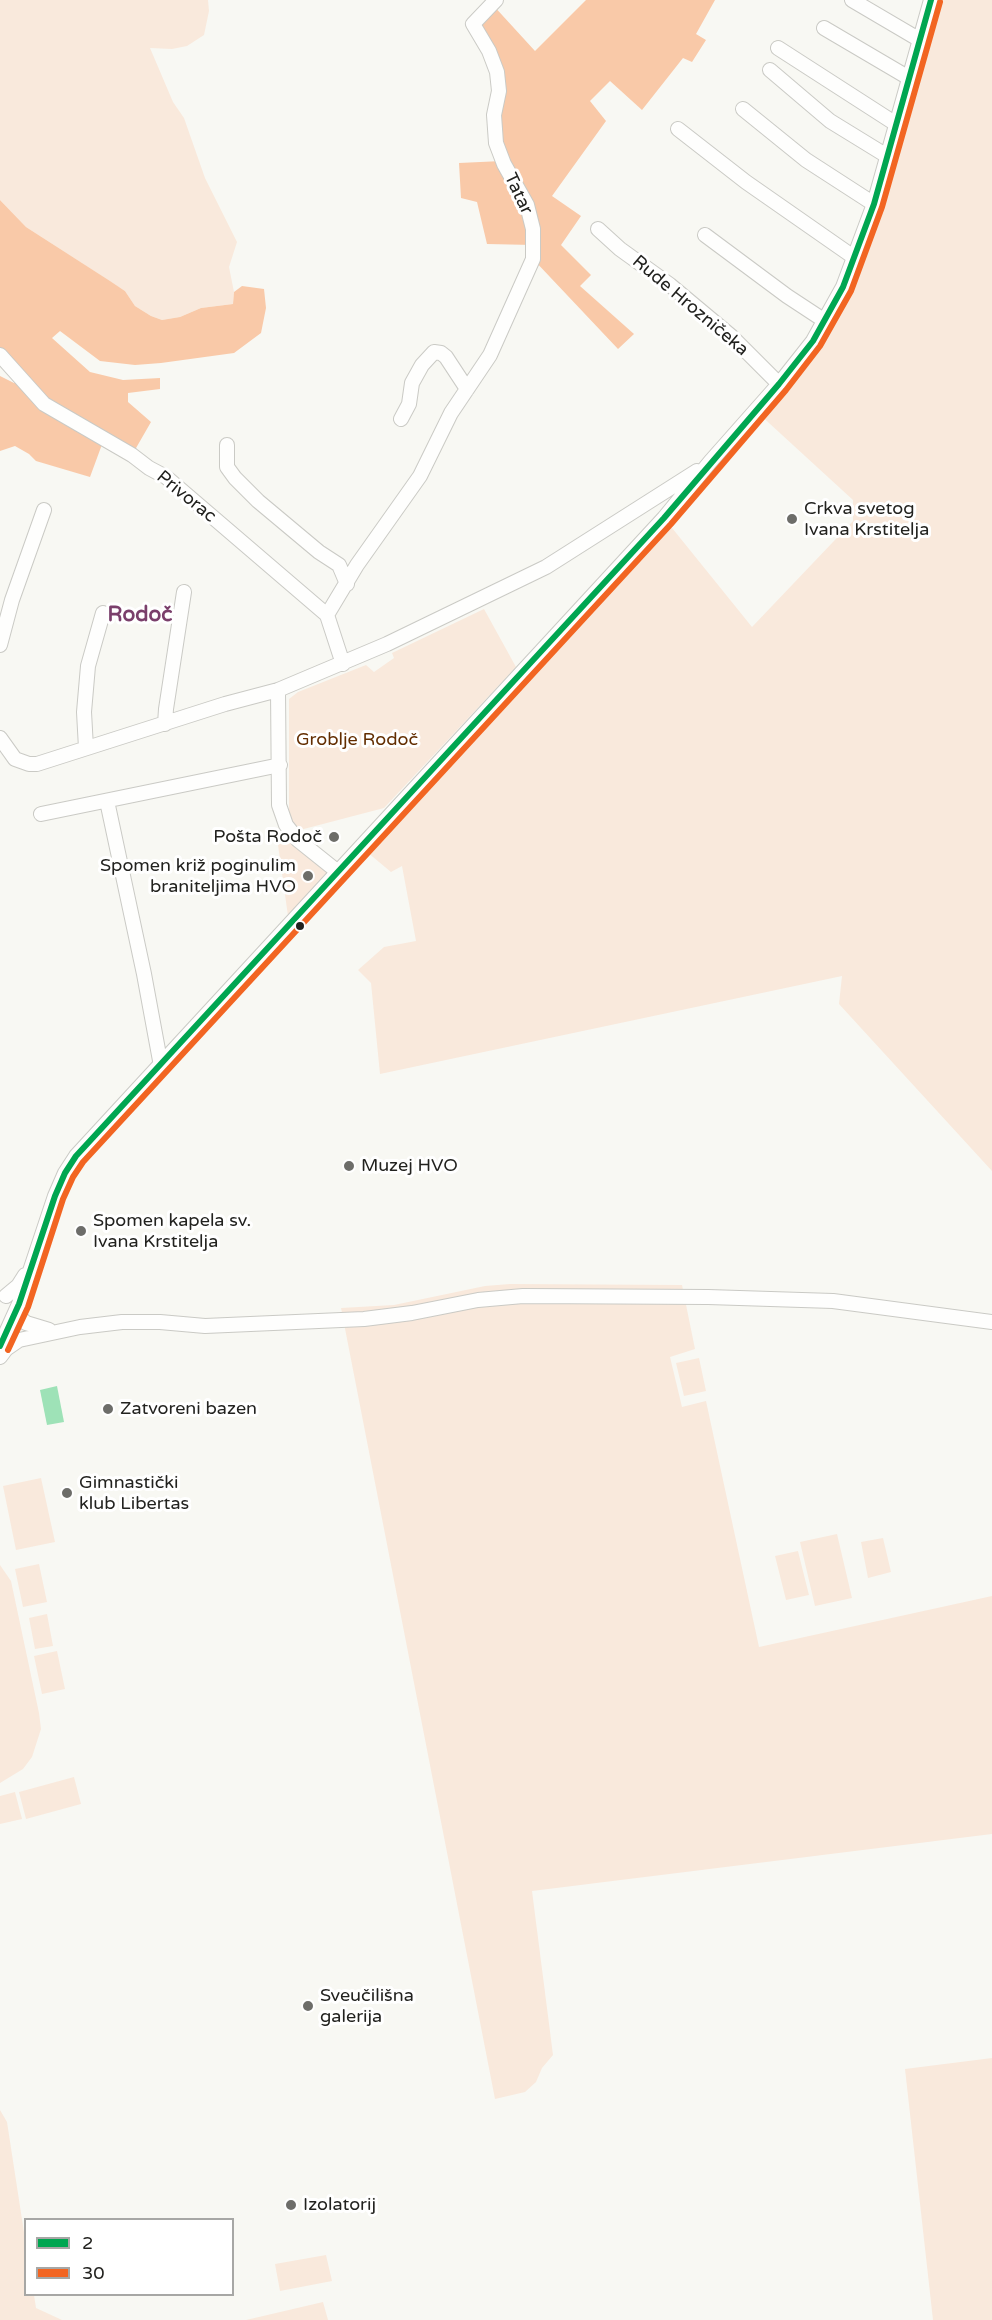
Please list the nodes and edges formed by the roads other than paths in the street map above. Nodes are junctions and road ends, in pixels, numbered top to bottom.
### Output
1 (496, 0) edge
2 (852, 0) edge
3 (931, 0) edge
4 (824, 28) dead end
5 (920, 40) junction
6 (778, 48) dead end
7 (770, 70) dead end
8 (909, 78) junction
9 (743, 109) dead end
10 (896, 124) junction
11 (678, 129) dead end
12 (887, 156) junction
13 (874, 204) junction
14 (598, 229) dead end
15 (705, 235) dead end
16 (855, 258) junction
17 (825, 321) junction
18 (0, 355) edge
19 (779, 384) junction
20 (467, 389) junction
21 (401, 419) dead end
22 (227, 445) dead end
23 (707, 466) junction
24 (44, 510) dead end
25 (347, 584) junction
26 (184, 592) dead end
27 (6, 599) edge
28 (103, 613) dead end
29 (327, 615) junction
30 (0, 645) edge
31 (343, 664) junction
32 (278, 690) junction
33 (165, 724) junction
34 (0, 738) edge
35 (86, 748) junction
36 (280, 765) junction
37 (107, 801) junction
38 (41, 814) dead end
39 (338, 872) junction
40 (161, 1066) junction
41 (32, 1263) junction
42 (6, 1296) dead end
43 (13, 1319) junction
44 (992, 1322) edge
45 (57, 1331) junction
46 (30, 1336) junction
47 (0, 1346) edge
48 (0, 1357) edge

1 - 20 street, Tatar
2 - 5 street
3 - 5 street
4 - 8 street
5 - 8 street
6 - 10 street
7 - 12 street
8 - 10 street
9 - 13 street
10 - 12 street
11 - 16 street
12 - 13 street
13 - 16 street
14 - 19 street, Rude Hrozničeka
15 - 17 street
16 - 17 street
17 - 19 street
18 - 29 street, Privorac
19 - 23 street
20 - 21 street
20 - 25 street, Tatar
22 - 25 street
23 - 31 street
23 - 39 street
24 - 27 street
25 - 29 street, Tatar
26 - 33 street
27 - 30 street
28 - 35 street
29 - 31 street
31 - 32 street
32 - 33 street
32 - 36 street
33 - 35 street
34 - 35 street
36 - 37 street
36 - 39 street
37 - 38 street
37 - 40 street
39 - 40 street
40 - 41 street
41 - 42 street
41 - 43 street
43 - 45 street
43 - 46 street
43 - 47 street
44 - 45 street
45 - 46 street
46 - 48 street

